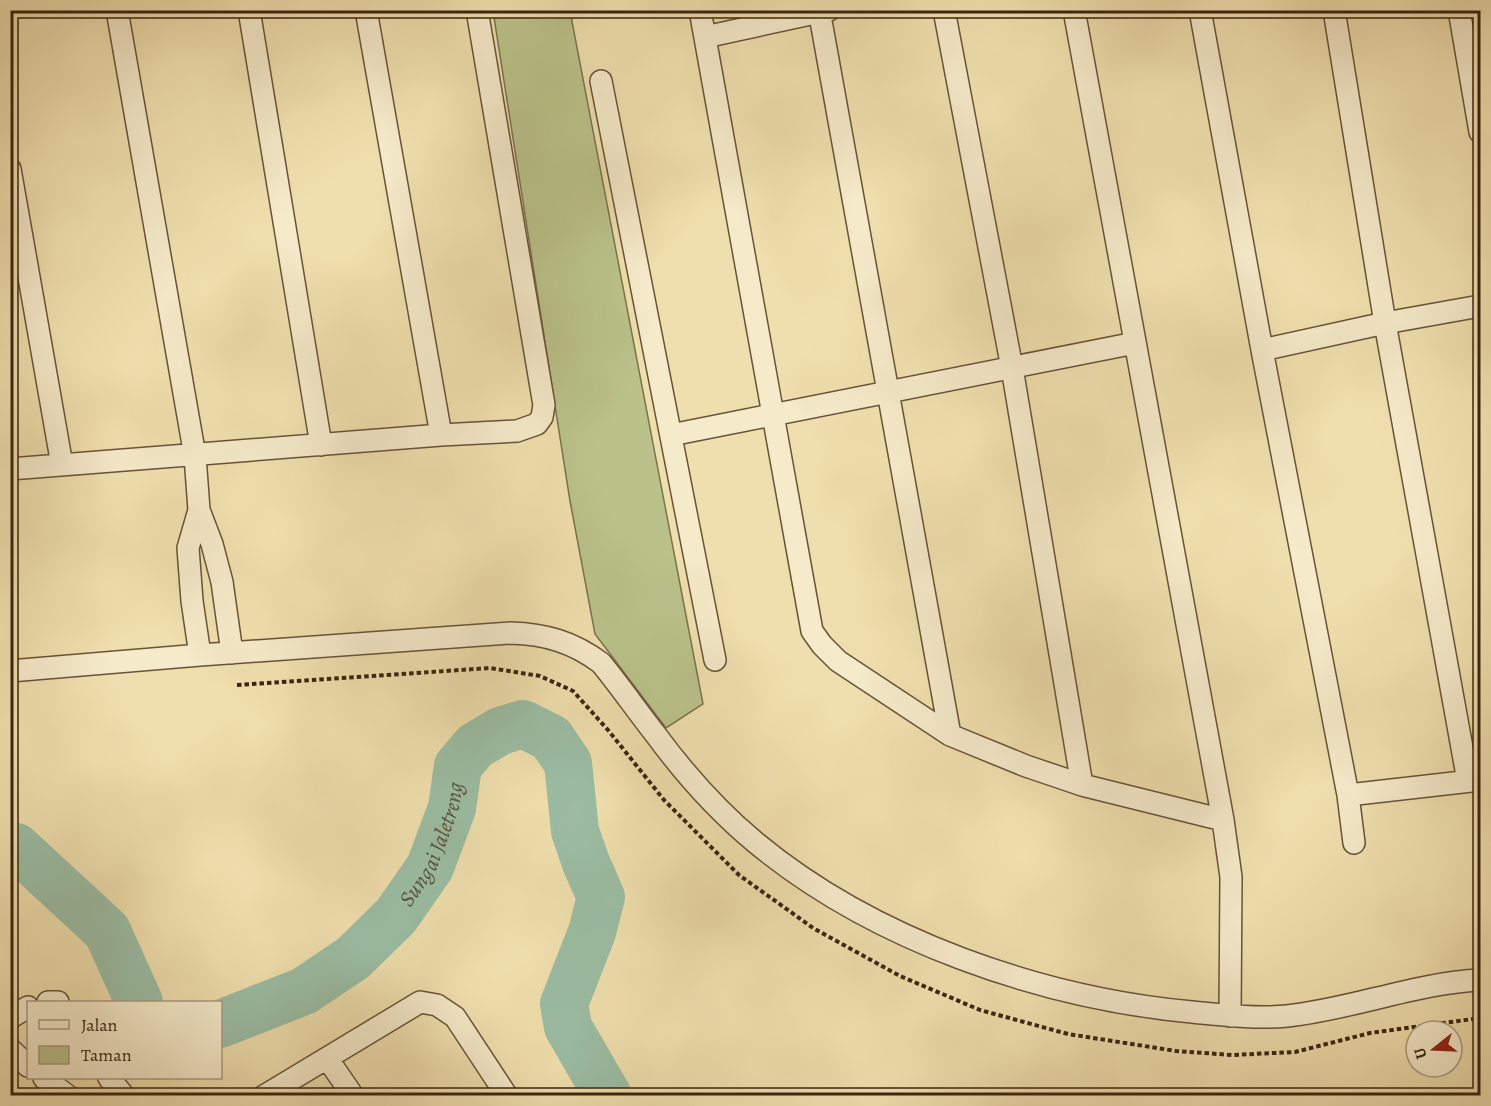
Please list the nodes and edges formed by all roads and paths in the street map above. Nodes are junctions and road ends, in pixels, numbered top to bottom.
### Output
1 (117, 10) edge
2 (249, 10) edge
3 (366, 10) edge
4 (477, 10) edge
5 (700, 10) edge
6 (944, 10) edge
7 (1074, 10) edge
8 (1200, 10) edge
9 (1334, 10) edge
10 (1459, 10) edge
11 (822, 11) edge
12 (705, 37) junction
13 (601, 81) dead end
14 (1480, 132) edge
15 (10, 169) edge
16 (1480, 306) edge
17 (1385, 323) junction
18 (1135, 344) junction
19 (1262, 350) junction
20 (1012, 368) junction
21 (888, 392) junction
22 (774, 415) junction
23 (441, 435) junction
24 (670, 435) junction
25 (321, 445) junction
26 (195, 456) junction
27 (62, 465) junction
28 (10, 469) edge
29 (200, 510) junction
30 (232, 653) junction
31 (200, 655) junction
32 (715, 660) dead end
33 (10, 671) edge
34 (950, 735) junction
35 (1474, 781) edge
36 (1082, 785) junction
37 (1348, 795) junction
38 (1223, 820) junction
39 (1354, 843) dead end
40 (1480, 980) edge
41 (27, 1007) edge
42 (1230, 1016) junction
43 (10, 1018) edge
44 (10, 1049) edge
45 (327, 1058) junction
46 (27, 1065) edge
47 (47, 1079) edge
48 (111, 1079) edge
49 (68, 1095) edge
50 (124, 1095) edge
51 (264, 1095) edge
52 (353, 1095) edge
53 (507, 1095) edge

1 - 26 street
2 - 25 street
3 - 23 street
4 - 23 street
5 - 12 street
6 - 20 street
7 - 18 street
8 - 19 street
9 - 17 street
10 - 14 street
11 - 12 street
11 - 21 street
12 - 22 street
13 - 24 street
15 - 27 street
16 - 17 street
17 - 19 street
17 - 35 street
18 - 20 street
18 - 38 street
19 - 37 street
20 - 21 street
20 - 36 street
21 - 22 street
21 - 34 street
22 - 24 street
22 - 34 street
23 - 25 street
24 - 32 street
25 - 26 street
26 - 27 street
26 - 29 street
27 - 28 street
29 - 30 street
29 - 31 street
30 - 31 street
30 - 42 street
31 - 33 street
34 - 36 street
35 - 37 street
36 - 38 street
37 - 39 street
38 - 42 street
40 - 42 street
41 - 43 street
44 - 46 street
45 - 51 street
45 - 52 street
45 - 53 street
47 - 49 street
48 - 50 street

